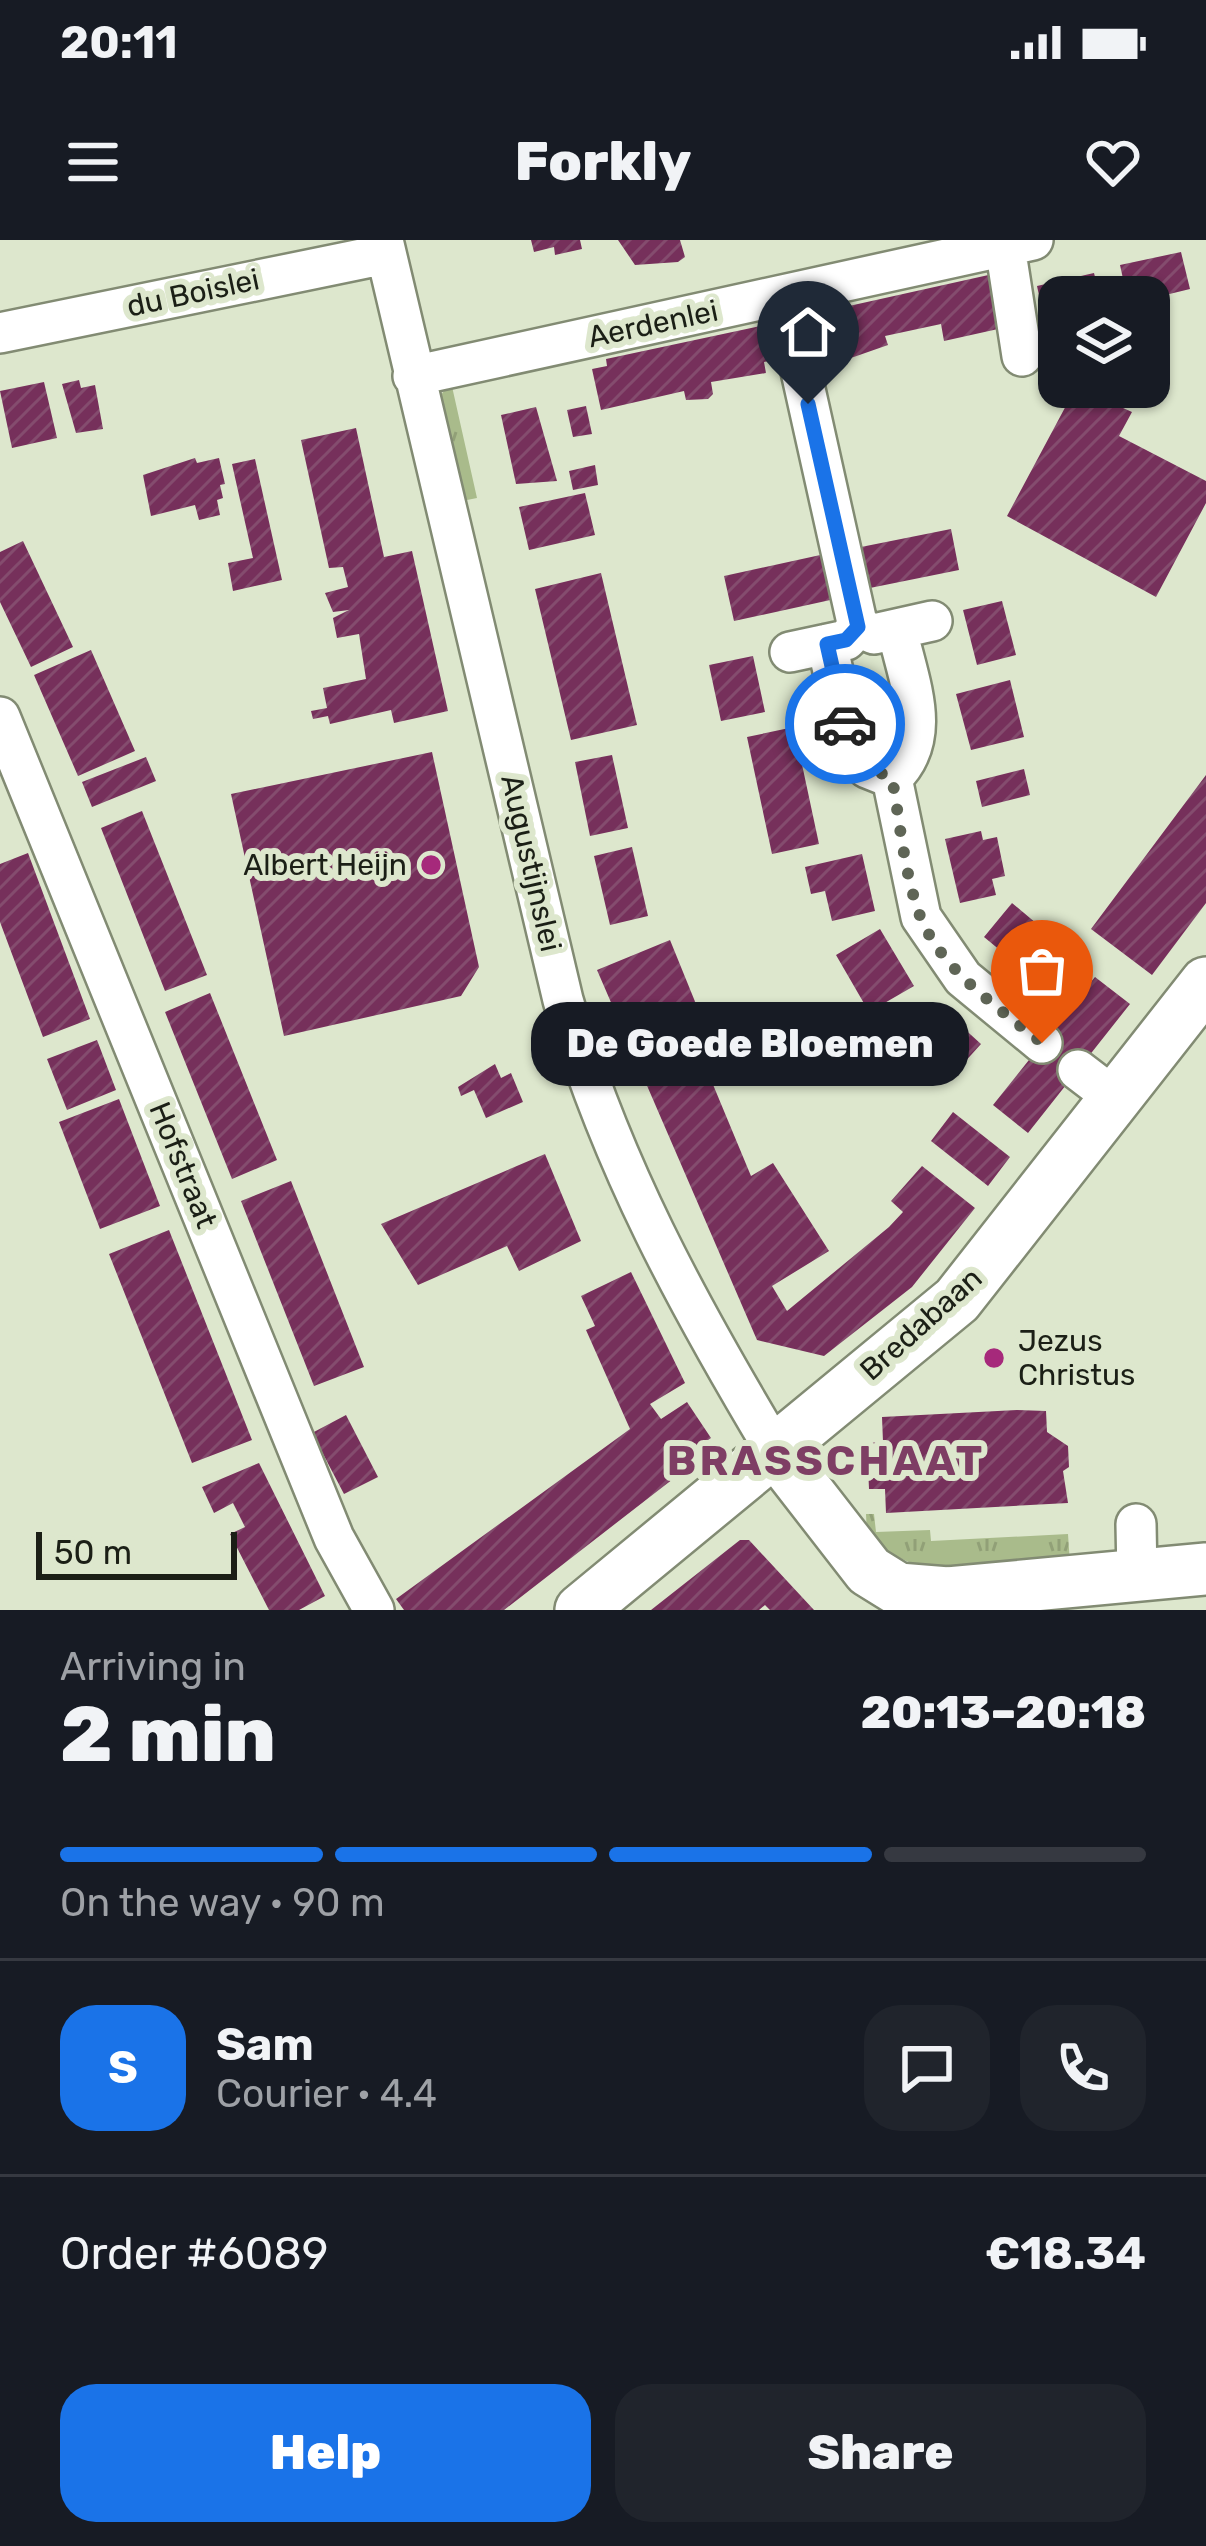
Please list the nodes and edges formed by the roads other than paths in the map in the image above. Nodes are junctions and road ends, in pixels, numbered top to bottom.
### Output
1 (1019, 243) edge
2 (384, 247) edge
3 (784, 295) junction
4 (0, 333) edge
5 (1022, 356) dead end
6 (413, 376) junction
7 (861, 635) junction
8 (0, 717) edge
9 (892, 778) junction
10 (1206, 983) edge
11 (1042, 1043) dead end
12 (775, 1450) junction
13 (1136, 1524) dead end
14 (1206, 1569) edge
15 (1137, 1575) junction
16 (990, 1599) edge
17 (374, 1610) edge
18 (581, 1610) edge

1 - 3 street, Aerdenlei
1 - 5 street
2 - 4 street, du Boislei
2 - 6 street, Augustijnslei
3 - 6 street, Aerdenlei
3 - 7 street
6 - 12 street, Augustijnslei
7 - 9 street
7 - 9 street
8 - 17 street, Hofstraat
9 - 11 street
10 - 12 main road, Bredabaan
12 - 16 main road
12 - 18 main road, Bredabaan
13 - 15 street
14 - 15 main road
15 - 16 main road

